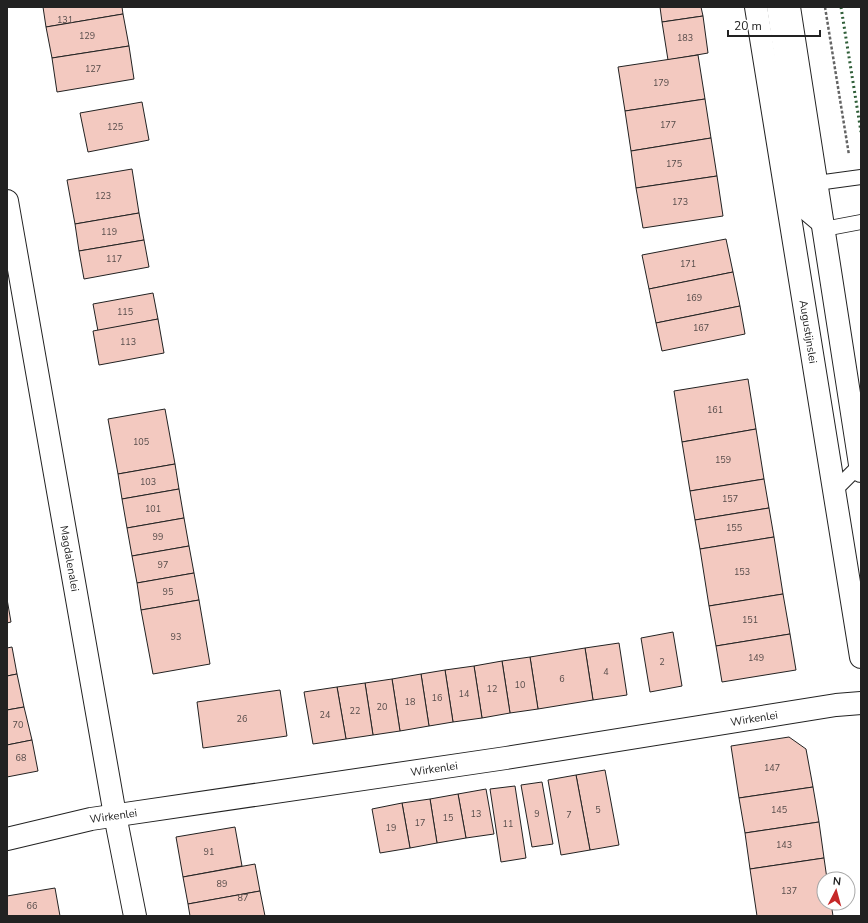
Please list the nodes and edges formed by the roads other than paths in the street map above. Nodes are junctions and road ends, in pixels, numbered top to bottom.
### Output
1 (756, 7) edge
2 (774, 7) edge
3 (790, 7) edge
4 (798, 172) junction
5 (857, 178) edge
6 (817, 183) junction
7 (7, 201) edge
8 (861, 222) edge
9 (824, 229) junction
10 (861, 467) edge
11 (835, 490) junction
12 (861, 658) edge
13 (861, 703) edge
14 (115, 815) junction
15 (7, 839) edge
16 (135, 916) edge

1 - 11 street, Augustijnslei
2 - 4 lane
3 - 6 street
4 - 6 lane
4 - 9 lane
5 - 6 lane
6 - 9 street
7 - 14 street, Magdalenalei
8 - 9 lane
9 - 10 street
10 - 11 lane
11 - 12 street, Augustijnslei
13 - 14 street, Wirkenlei
14 - 15 street, Wirkenlei
14 - 16 street, Magdalenalei

